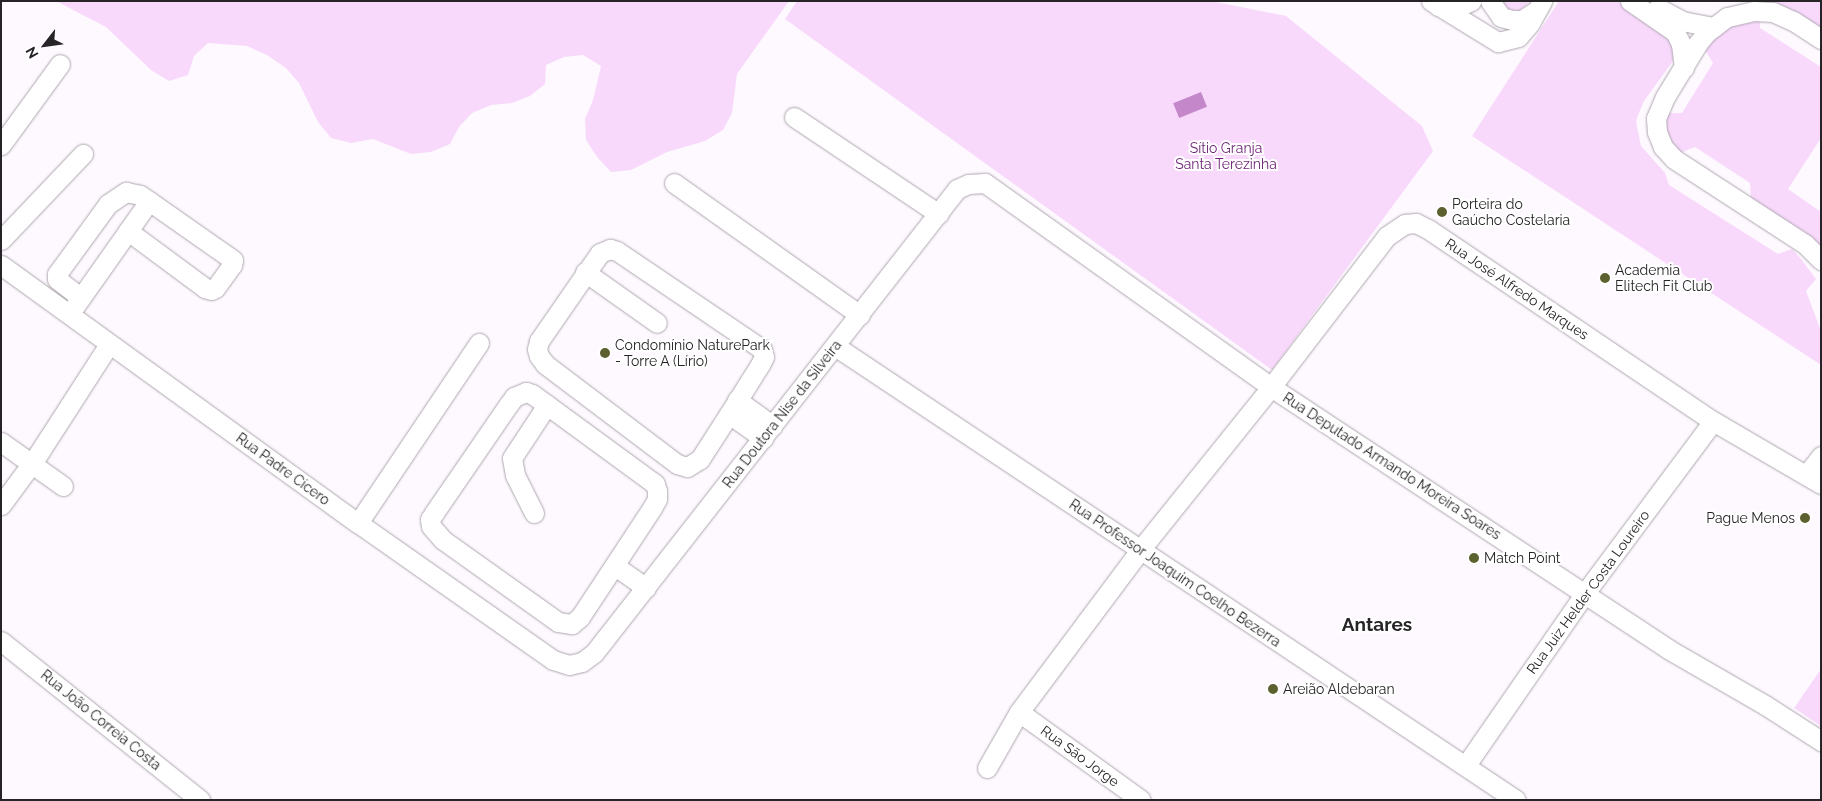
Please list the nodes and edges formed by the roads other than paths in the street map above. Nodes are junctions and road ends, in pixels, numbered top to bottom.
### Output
1 (1471, 1) edge
2 (1490, 1) edge
3 (1630, 1) edge
4 (1646, 1) edge
5 (1666, 1) edge
6 (1434, 4) edge
7 (1539, 6) edge
8 (1720, 22) junction
9 (1821, 39) edge
10 (60, 64) dead end
11 (1684, 68) junction
12 (794, 117) dead end
13 (1, 145) edge
14 (82, 154) dead end
15 (674, 183) dead end
16 (999, 192) joint
17 (149, 201) junction
18 (939, 214) junction
19 (128, 231) junction
20 (1, 240) edge
21 (1821, 260) edge
22 (1, 265) edge
23 (585, 272) junction
24 (80, 297) junction
25 (68, 314) junction
26 (860, 315) junction
27 (658, 323) dead end
28 (479, 343) dead end
29 (109, 344) junction
30 (835, 346) junction
31 (1271, 387) junction
32 (547, 405) junction
33 (733, 407) junction
34 (1713, 421) junction
35 (768, 432) junction
36 (1, 442) edge
37 (1821, 456) edge
38 (32, 464) junction
39 (1814, 479) edge
40 (62, 486) dead end
41 (1, 505) edge
42 (534, 513) dead end
43 (358, 523) junction
44 (1140, 550) junction
45 (615, 566) junction
46 (646, 588) junction
47 (1585, 593) junction
48 (1, 640) edge
49 (569, 665) joint
50 (1019, 712) junction
51 (1821, 741) edge
52 (1466, 765) junction
53 (987, 768) dead end
54 (200, 800) edge
55 (1141, 800) edge
56 (1516, 800) edge

1 - 6 street
2 - 7 street
3 - 11 street
4 - 8 street
5 - 8 street
6 - 7 street
8 - 9 street
8 - 11 street
10 - 13 street
11 - 21 street
12 - 18 street
14 - 20 street
15 - 26 street
16 - 18 street, Rua Doutora Nise da Silveira
16 - 31 street, Rua Deputado Armando Moreira Soares
17 - 19 street
17 - 19 street
17 - 24 street
18 - 26 street, Rua Doutora Nise da Silveira
19 - 24 street
22 - 25 street, Rua Padre Cícero
23 - 27 street
23 - 33 street
23 - 33 street
24 - 25 street
25 - 29 street, Rua Padre Cícero
26 - 30 street, Rua Doutora Nise da Silveira
28 - 43 street
29 - 38 street
29 - 43 street, Rua Padre Cícero
30 - 35 street, Rua Doutora Nise da Silveira
30 - 44 street, Rua Professor Joaquim Coelho Bezerra
31 - 34 street, Rua José Alfredo Marques
31 - 44 street
31 - 47 street, Rua Deputado Armando Moreira Soares
32 - 42 street
32 - 45 street
32 - 45 street
33 - 35 street
34 - 39 street, Rua José Alfredo Marques
34 - 47 street, Rua Juiz Helder Costa Loureiro
35 - 46 street, Rua Doutora Nise da Silveira
36 - 38 street
37 - 39 street, Rua José Alfredo Marques
38 - 40 street
38 - 41 street
43 - 49 street, Rua Padre Cícero
44 - 50 street
44 - 52 street, Rua Professor Joaquim Coelho Bezerra
45 - 46 street
46 - 49 street, Rua Doutora Nise da Silveira
47 - 51 street, Rua Deputado Armando Moreira Soares
47 - 52 street, Rua Juiz Helder Costa Loureiro
48 - 54 street, Rua João Correia Costa
50 - 53 street
50 - 55 street, Rua São Jorge
52 - 56 street, Rua Professor Joaquim Coelho Bezerra

